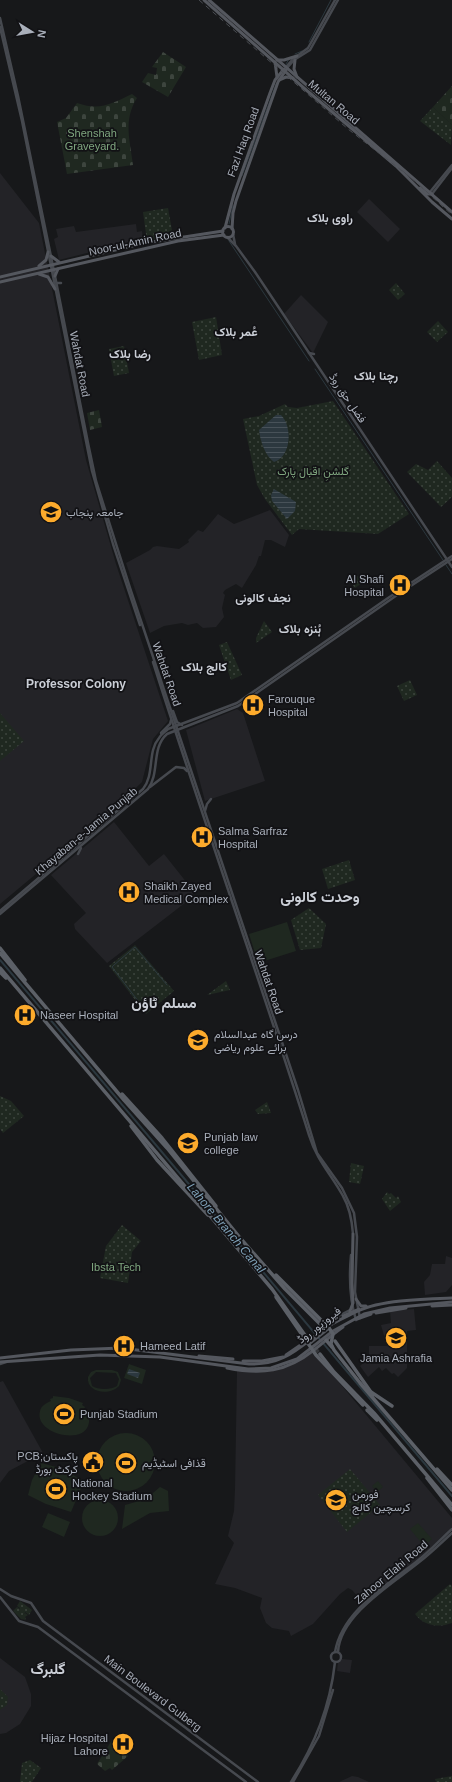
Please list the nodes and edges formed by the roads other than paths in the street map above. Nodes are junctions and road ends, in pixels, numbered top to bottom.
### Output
1 (204, 0) edge
2 (209, 0) edge
3 (337, 0) edge
4 (0, 18) edge
5 (0, 27) edge
6 (296, 58) junction
7 (276, 61) junction
8 (285, 69) junction
9 (293, 78) junction
10 (298, 78) junction
11 (277, 80) junction
12 (17, 96) junction
13 (452, 165) edge
14 (452, 168) edge
15 (414, 184) junction
16 (424, 186) junction
17 (435, 188) junction
18 (431, 194) junction
19 (437, 198) junction
20 (438, 207) junction
21 (452, 212) edge
22 (452, 219) edge
23 (224, 229) junction
24 (232, 229) junction
25 (233, 234) junction
26 (226, 236) junction
27 (235, 244) junction
28 (48, 252) junction
29 (51, 256) junction
30 (61, 262) junction
31 (52, 265) junction
32 (58, 268) junction
33 (32, 269) junction
34 (53, 270) junction
35 (33, 274) junction
36 (0, 277) edge
37 (56, 277) junction
38 (0, 282) edge
39 (57, 283) junction
40 (55, 289) junction
41 (308, 353) junction
42 (314, 354) dead end
43 (452, 556) edge
44 (452, 560) edge
45 (446, 562) junction
46 (452, 567) edge
47 (157, 671) junction
48 (169, 704) junction
49 (216, 714) junction
50 (172, 719) junction
51 (182, 725) junction
52 (176, 728) junction
53 (159, 737) junction
54 (190, 772) junction
55 (145, 786) junction
56 (149, 788) junction
57 (211, 800) dead end
58 (200, 803) junction
59 (205, 813) junction
60 (85, 843) junction
61 (73, 851) junction
62 (70, 856) junction
63 (0, 911) edge
64 (0, 914) edge
65 (0, 948) edge
66 (0, 953) edge
67 (0, 968) edge
68 (0, 972) edge
69 (33, 993) junction
70 (29, 1001) junction
71 (109, 1096) junction
72 (153, 1155) junction
73 (153, 1160) dead end
74 (323, 1163) junction
75 (158, 1166) dead end
76 (164, 1168) junction
77 (215, 1221) junction
78 (353, 1234) junction
79 (268, 1270) junction
80 (272, 1289) junction
81 (452, 1297) edge
82 (356, 1299) junction
83 (452, 1303) edge
84 (368, 1306) junction
85 (358, 1309) junction
86 (351, 1311) junction
87 (372, 1314) junction
88 (360, 1318) junction
89 (340, 1319) junction
90 (356, 1320) junction
91 (321, 1321) junction
92 (326, 1322) junction
93 (322, 1326) dead end
94 (329, 1328) junction
95 (333, 1334) junction
96 (302, 1336) junction
97 (307, 1338) tunnel mouth
98 (326, 1340) junction
99 (335, 1341) dead end
100 (308, 1344) junction
101 (332, 1347) junction
102 (313, 1351) junction
103 (288, 1354) junction
104 (309, 1354) junction
105 (196, 1356) junction
106 (319, 1356) junction
107 (0, 1358) edge
108 (0, 1363) edge
109 (210, 1364) junction
110 (290, 1366) junction
111 (370, 1391) junction
112 (380, 1406) junction
113 (392, 1406) dead end
114 (412, 1458) junction
115 (428, 1462) junction
116 (452, 1485) edge
117 (452, 1490) edge
118 (452, 1505) edge
119 (452, 1510) edge
120 (452, 1529) edge
121 (452, 1533) edge
122 (0, 1589) edge
123 (0, 1597) edge
124 (81, 1650) junction
125 (336, 1652) junction
126 (77, 1656) junction
127 (335, 1662) junction
128 (204, 1741) junction
129 (198, 1746) junction
130 (214, 1749) junction
131 (209, 1754) junction
132 (246, 1782) edge
133 (258, 1782) edge
134 (292, 1782) edge

1 - 7 main road, Multan Road
2 - 7 main road, Multan Road
3 - 6 main road
4 - 12 main road, Wahdat Road
5 - 12 main road, Wahdat Road
6 - 7 main road
6 - 8 main road
6 - 10 main road
7 - 8 main road, Multan Road
7 - 11 main road
8 - 9 main road, Multan Road
8 - 10 main road, Multan Road
8 - 11 main road, Fazl Haq Road
9 - 11 main road
9 - 15 main road, Multan Road
10 - 16 main road, Multan Road
11 - 23 main road, Fazl Haq Road
11 - 24 main road, Fazl Haq Road
12 - 28 main road, Wahdat Road
12 - 29 main road, Wahdat Road
13 - 17 main road
14 - 17 main road
15 - 18 main road
15 - 20 main road, Multan Road
16 - 17 main road
16 - 18 main road, Multan Road
17 - 18 main road
17 - 19 main road
18 - 19 main road, Multan Road
18 - 20 main road
19 - 21 main road, Multan Road
20 - 22 main road, Multan Road
23 - 24 main road, Noor-ul-Amin Road
23 - 26 main road
23 - 30 main road, Noor-ul-Amin Road
24 - 25 main road, Fazl Haq Road
25 - 26 main road, Noor-ul-Amin Road
25 - 27 main road
26 - 27 main road
26 - 32 main road, Noor-ul-Amin Road
27 - 41 main road, فضل حق روڈ
28 - 31 main road, Wahdat Road
28 - 33 main road
29 - 30 main road
29 - 31 main road, Wahdat Road
30 - 31 main road, Noor-ul-Amin Road
31 - 33 main road, Noor-ul-Amin Road
31 - 34 main road, Wahdat Road
32 - 34 main road, Noor-ul-Amin Road
32 - 37 main road
33 - 36 main road, Noor-ul-Amin Road
34 - 35 main road, Noor-ul-Amin Road
34 - 37 main road, Wahdat Road
34 - 40 main road, Wahdat Road
35 - 38 main road, Noor-ul-Amin Road
35 - 40 main road
37 - 39 main road, Wahdat Road
37 - 39 main road
39 - 47 main road, Wahdat Road
40 - 47 main road, Wahdat Road
41 - 42 main road
41 - 45 main road, فضل حق روڈ
43 - 45 main road
44 - 45 main road
45 - 46 main road, فضل حق روڈ
45 - 49 main road
47 - 48 main road, Wahdat Road
47 - 50 main road, Wahdat Road
48 - 51 main road
48 - 52 main road, Wahdat Road
49 - 51 main road
49 - 52 main road
50 - 52 main road, Wahdat Road
50 - 53 main road, Khayaban-e-Jamia Punjab
51 - 52 main road
52 - 53 main road
52 - 54 main road, Wahdat Road
52 - 56 main road, Khayaban-e-Jamia Punjab
53 - 55 main road, Khayaban-e-Jamia Punjab
54 - 56 main road
54 - 58 main road, Wahdat Road
55 - 56 main road
55 - 61 main road, Khayaban-e-Jamia Punjab
56 - 60 main road, Khayaban-e-Jamia Punjab
57 - 59 main road
58 - 59 main road, Wahdat Road
58 - 74 main road, Wahdat Road
59 - 74 main road, Wahdat Road
60 - 61 main road, Khayaban-e-Jamia Punjab
60 - 62 main road
61 - 62 main road, Khayaban-e-Jamia Punjab
61 - 63 main road, Khayaban-e-Jamia Punjab
62 - 64 main road, Khayaban-e-Jamia Punjab
65 - 69 highway
66 - 69 highway
67 - 70 highway
68 - 70 highway
69 - 79 highway
70 - 71 highway
71 - 72 highway
71 - 77 highway
72 - 73 highway
72 - 76 highway
74 - 78 main road, Wahdat Road
74 - 82 main road, Wahdat Road
75 - 76 highway
76 - 77 highway
77 - 80 highway
78 - 86 main road, Wahdat Road
78 - 89 main road
79 - 91 highway
79 - 93 highway
80 - 96 highway
80 - 97 highway
81 - 84 main road, فیروزپور روڈ
81 - 89 main road
82 - 84 main road
82 - 85 main road, Wahdat Road
83 - 87 main road, فیروزپور روڈ
83 - 109 main road, فیروزپور روڈ
84 - 85 main road, فیروزپور روڈ
84 - 87 main road
85 - 86 main road, فیروزپور روڈ
85 - 88 main road, Wahdat Road
86 - 89 main road, فیروزپور روڈ
86 - 90 main road, Wahdat Road
86 - 92 main road
87 - 88 main road, فیروزپور روڈ
88 - 90 main road, فیروزپور روڈ
89 - 92 main road
89 - 94 main road, فیروزپور روڈ
89 - 105 main road, فیروزپور روڈ
90 - 95 main road, فیروزپور روڈ
91 - 92 main road
91 - 94 highway
94 - 95 highway
94 - 100 main road, فیروزپور روڈ
95 - 98 main road, فیروزپور روڈ
95 - 101 highway
96 - 100 highway
96 - 103 main road
98 - 101 highway
98 - 102 main road, فیروزپور روڈ
99 - 111 highway
100 - 102 highway
100 - 103 main road, فیروزپور روڈ
101 - 112 highway
102 - 104 main road, فیروزپور روڈ
102 - 106 highway
103 - 105 main road, فیروزپور روڈ
103 - 110 main road
104 - 106 main road
104 - 110 main road, فیروزپور روڈ
105 - 107 main road, فیروزپور روڈ
106 - 114 highway
108 - 109 main road, فیروزپور روڈ
109 - 110 main road, فیروزپور روڈ
111 - 112 highway
111 - 113 highway
112 - 115 highway
114 - 118 highway
114 - 119 highway
115 - 116 highway
115 - 117 highway
120 - 125 main road, Zahoor Elahi Road
121 - 125 main road, Zahoor Elahi Road
122 - 124 main road, Main Boulevard Gulberg
123 - 126 main road, Main Boulevard Gulberg
124 - 126 main road
124 - 128 main road, Main Boulevard Gulberg
125 - 127 main road
125 - 127 main road
126 - 129 main road, Main Boulevard Gulberg
127 - 134 main road
128 - 129 main road
128 - 130 main road, Main Boulevard Gulberg
129 - 131 main road, Main Boulevard Gulberg
130 - 131 main road
130 - 133 main road, Main Boulevard Gulberg
131 - 132 main road, Main Boulevard Gulberg

